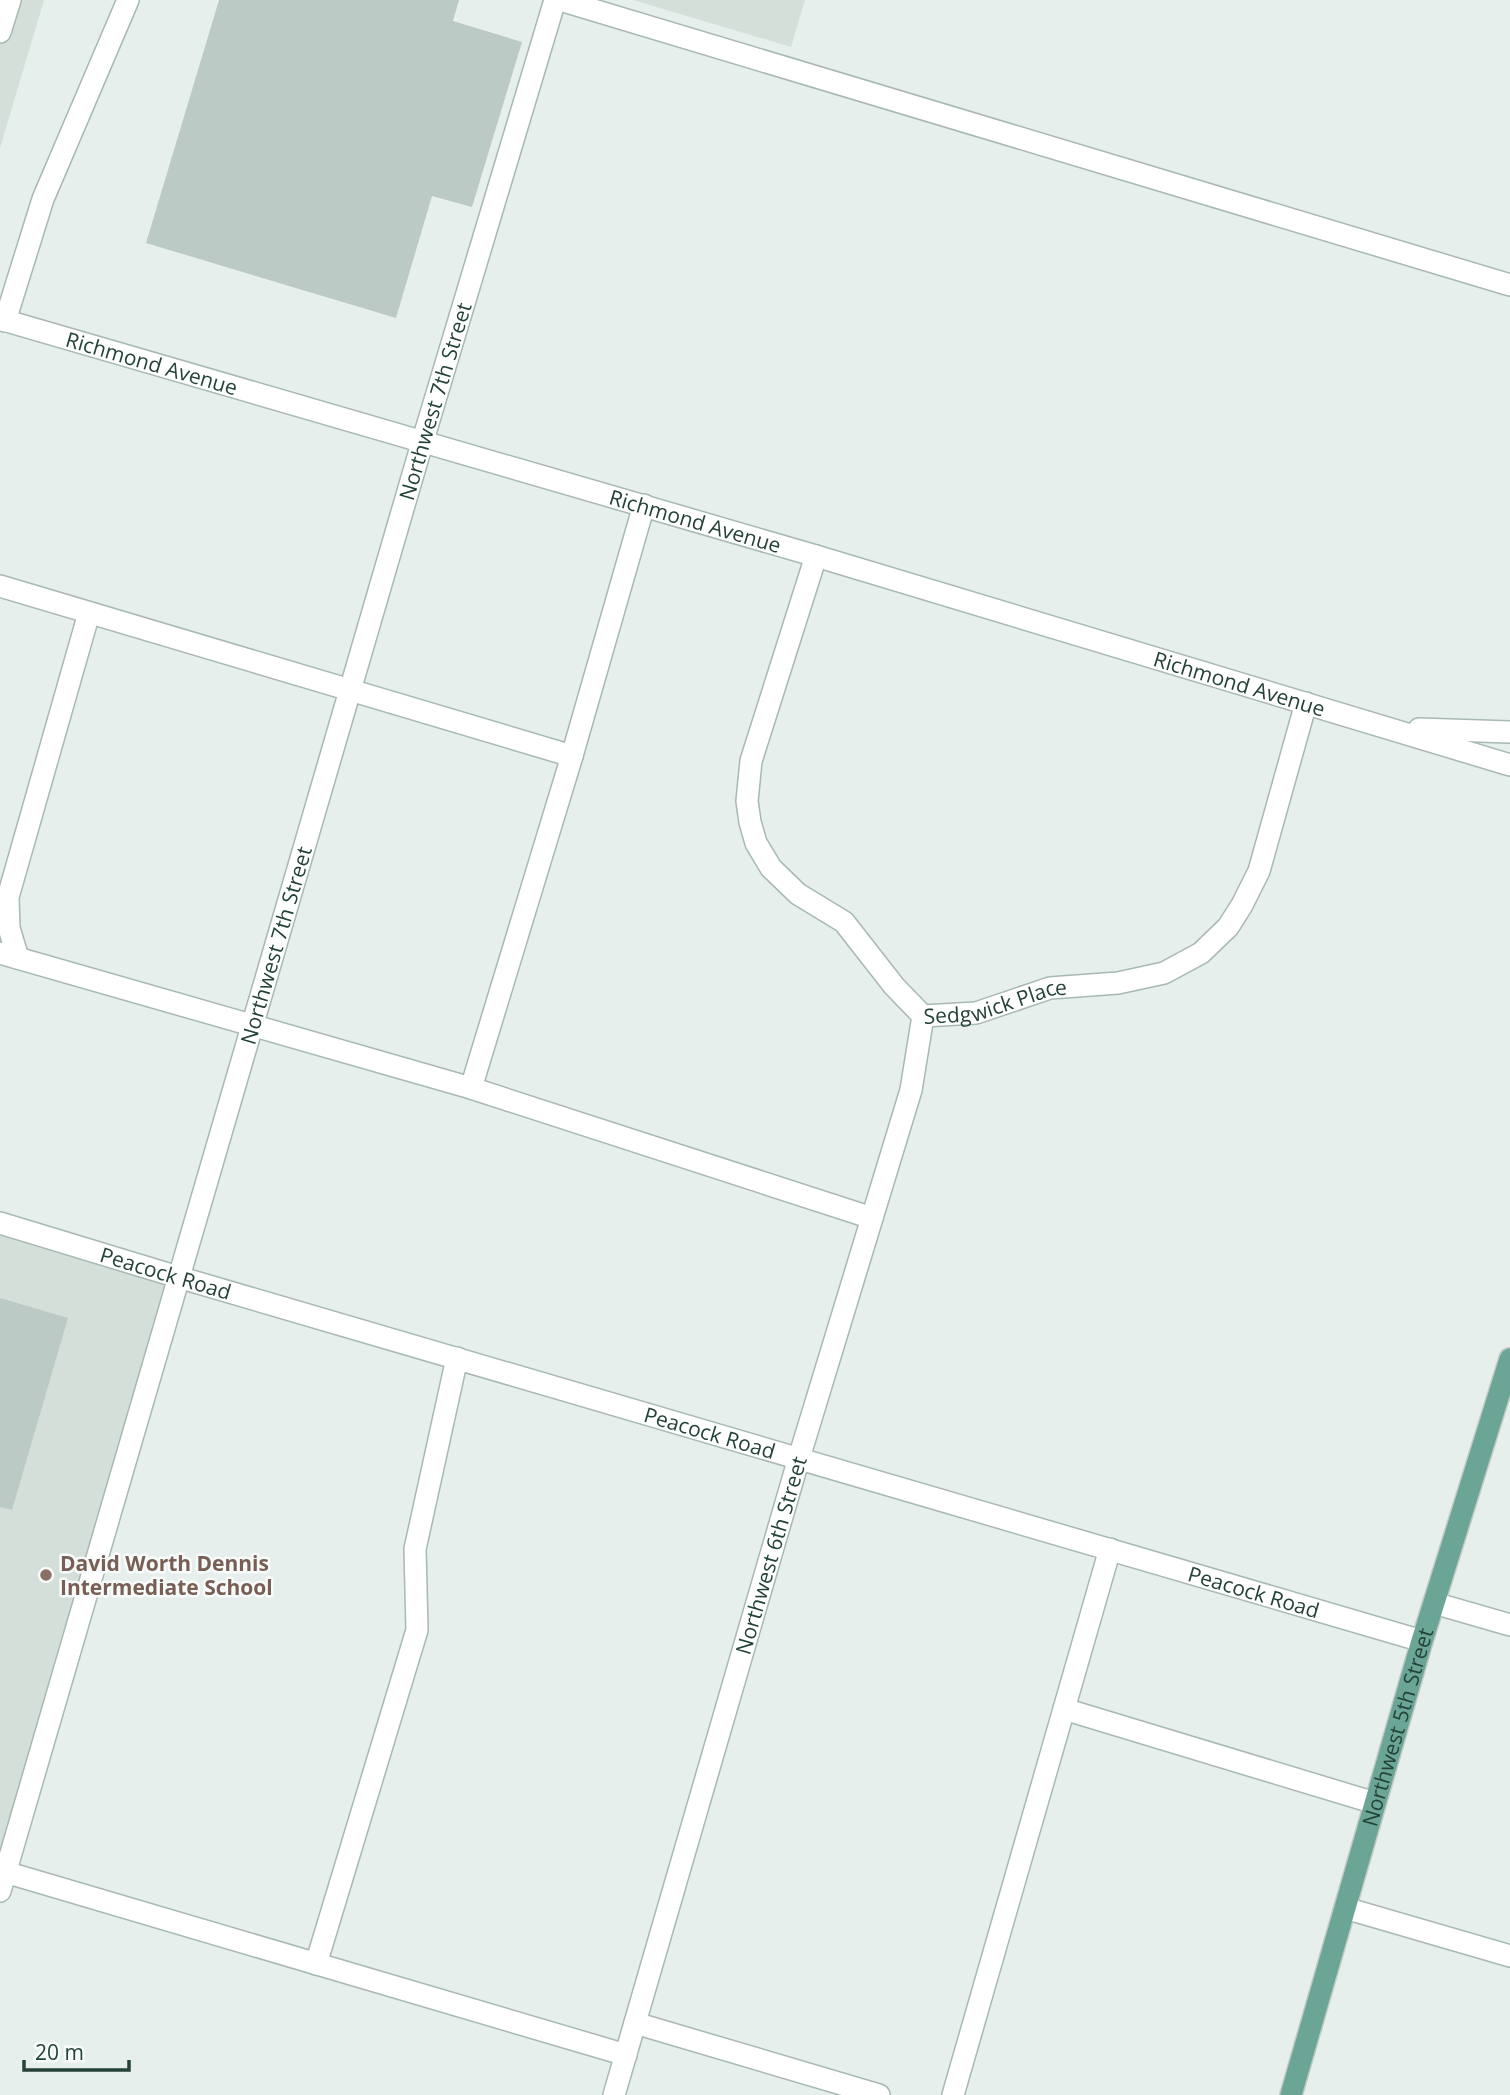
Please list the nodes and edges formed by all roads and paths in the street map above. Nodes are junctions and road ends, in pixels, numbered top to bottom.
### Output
1 (10, 0) edge
2 (128, 0) edge
3 (557, 0) edge
4 (0, 32) edge
5 (1510, 285) edge
6 (3, 320) edge
7 (423, 440) junction
8 (644, 505) junction
9 (816, 555) junction
10 (0, 586) edge
11 (89, 613) junction
12 (350, 690) junction
13 (1306, 704) junction
14 (1388, 728) junction
15 (1510, 732) edge
16 (572, 756) junction
17 (1510, 765) edge
18 (9, 956) edge
19 (923, 1016) junction
20 (252, 1025) junction
21 (471, 1088) junction
22 (872, 1218) junction
23 (0, 1223) edge
24 (178, 1277) junction
25 (457, 1359) junction
26 (1510, 1359) edge
27 (799, 1458) junction
28 (1110, 1549) junction
29 (1434, 1603) junction
30 (1510, 1625) edge
31 (1422, 1641) junction
32 (1064, 1709) junction
33 (1375, 1802) junction
34 (3, 1882) edge
35 (1345, 1908) junction
36 (1510, 1956) edge
37 (316, 1964) junction
38 (635, 2023) junction
39 (626, 2055) junction
40 (614, 2095) edge
41 (879, 2095) edge
42 (953, 2095) edge
43 (1291, 2095) edge

1 - 4 street
2 - 6 street
3 - 5 street
3 - 7 street, Northwest 7th Street
6 - 7 street, Richmond Avenue
7 - 8 street, Richmond Avenue
7 - 12 street, Northwest 7th Street
8 - 9 street, Richmond Avenue
8 - 16 street
9 - 13 street, Richmond Avenue
9 - 19 street, Sedgwick Place
10 - 11 street
11 - 12 street
11 - 18 street
12 - 16 street
12 - 20 street, Northwest 7th Street
13 - 14 street, Richmond Avenue
13 - 19 street, Sedgwick Place
14 - 15 street, Richmond Avenue
14 - 17 street, Richmond Avenue
16 - 21 street
18 - 20 street
19 - 22 street, Northwest 6th Street
20 - 21 street
20 - 24 street, Northwest 7th Street
21 - 22 street
22 - 27 street, Northwest 6th Street
23 - 24 street, Peacock Road
24 - 25 street, Peacock Road
24 - 34 street, Northwest 7th Street
25 - 27 street, Peacock Road
25 - 37 street
26 - 29 main road, Northwest 5th Street
27 - 28 street, Peacock Road
27 - 38 street, Northwest 6th Street
28 - 31 street, Peacock Road
28 - 32 street
29 - 30 street
29 - 31 main road, Northwest 5th Street
31 - 33 main road, Northwest 5th Street
32 - 33 street
32 - 42 street
33 - 35 main road, Northwest 5th Street
34 - 37 street
35 - 36 street
35 - 43 main road, Northwest 5th Street
37 - 39 street
38 - 39 street, Northwest 6th Street
38 - 41 street
39 - 40 street, Northwest 6th Street

